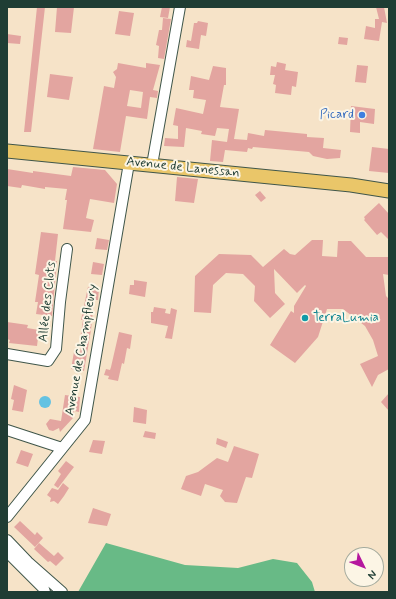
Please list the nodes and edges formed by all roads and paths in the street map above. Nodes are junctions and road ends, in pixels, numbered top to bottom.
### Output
1 (180, 7) edge
2 (7, 151) edge
3 (129, 163) junction
4 (152, 165) junction
5 (358, 186) junction
6 (389, 187) edge
7 (389, 191) edge
8 (67, 249) dead end
9 (7, 354) edge
10 (7, 430) edge
11 (62, 448) junction
12 (7, 516) edge
13 (7, 540) edge
14 (7, 552) edge
15 (44, 592) edge
16 (62, 592) edge

1 - 4 street
2 - 3 main road, Avenue de Lanessan
3 - 4 main road, Avenue de Lanessan
3 - 11 street, Avenue de Champfleury
4 - 5 main road, Avenue de Lanessan
5 - 6 main road
5 - 7 main road
8 - 9 street, Allée des Clots
10 - 11 street
11 - 12 street, Avenue de Champfleury
13 - 16 street
14 - 15 street

